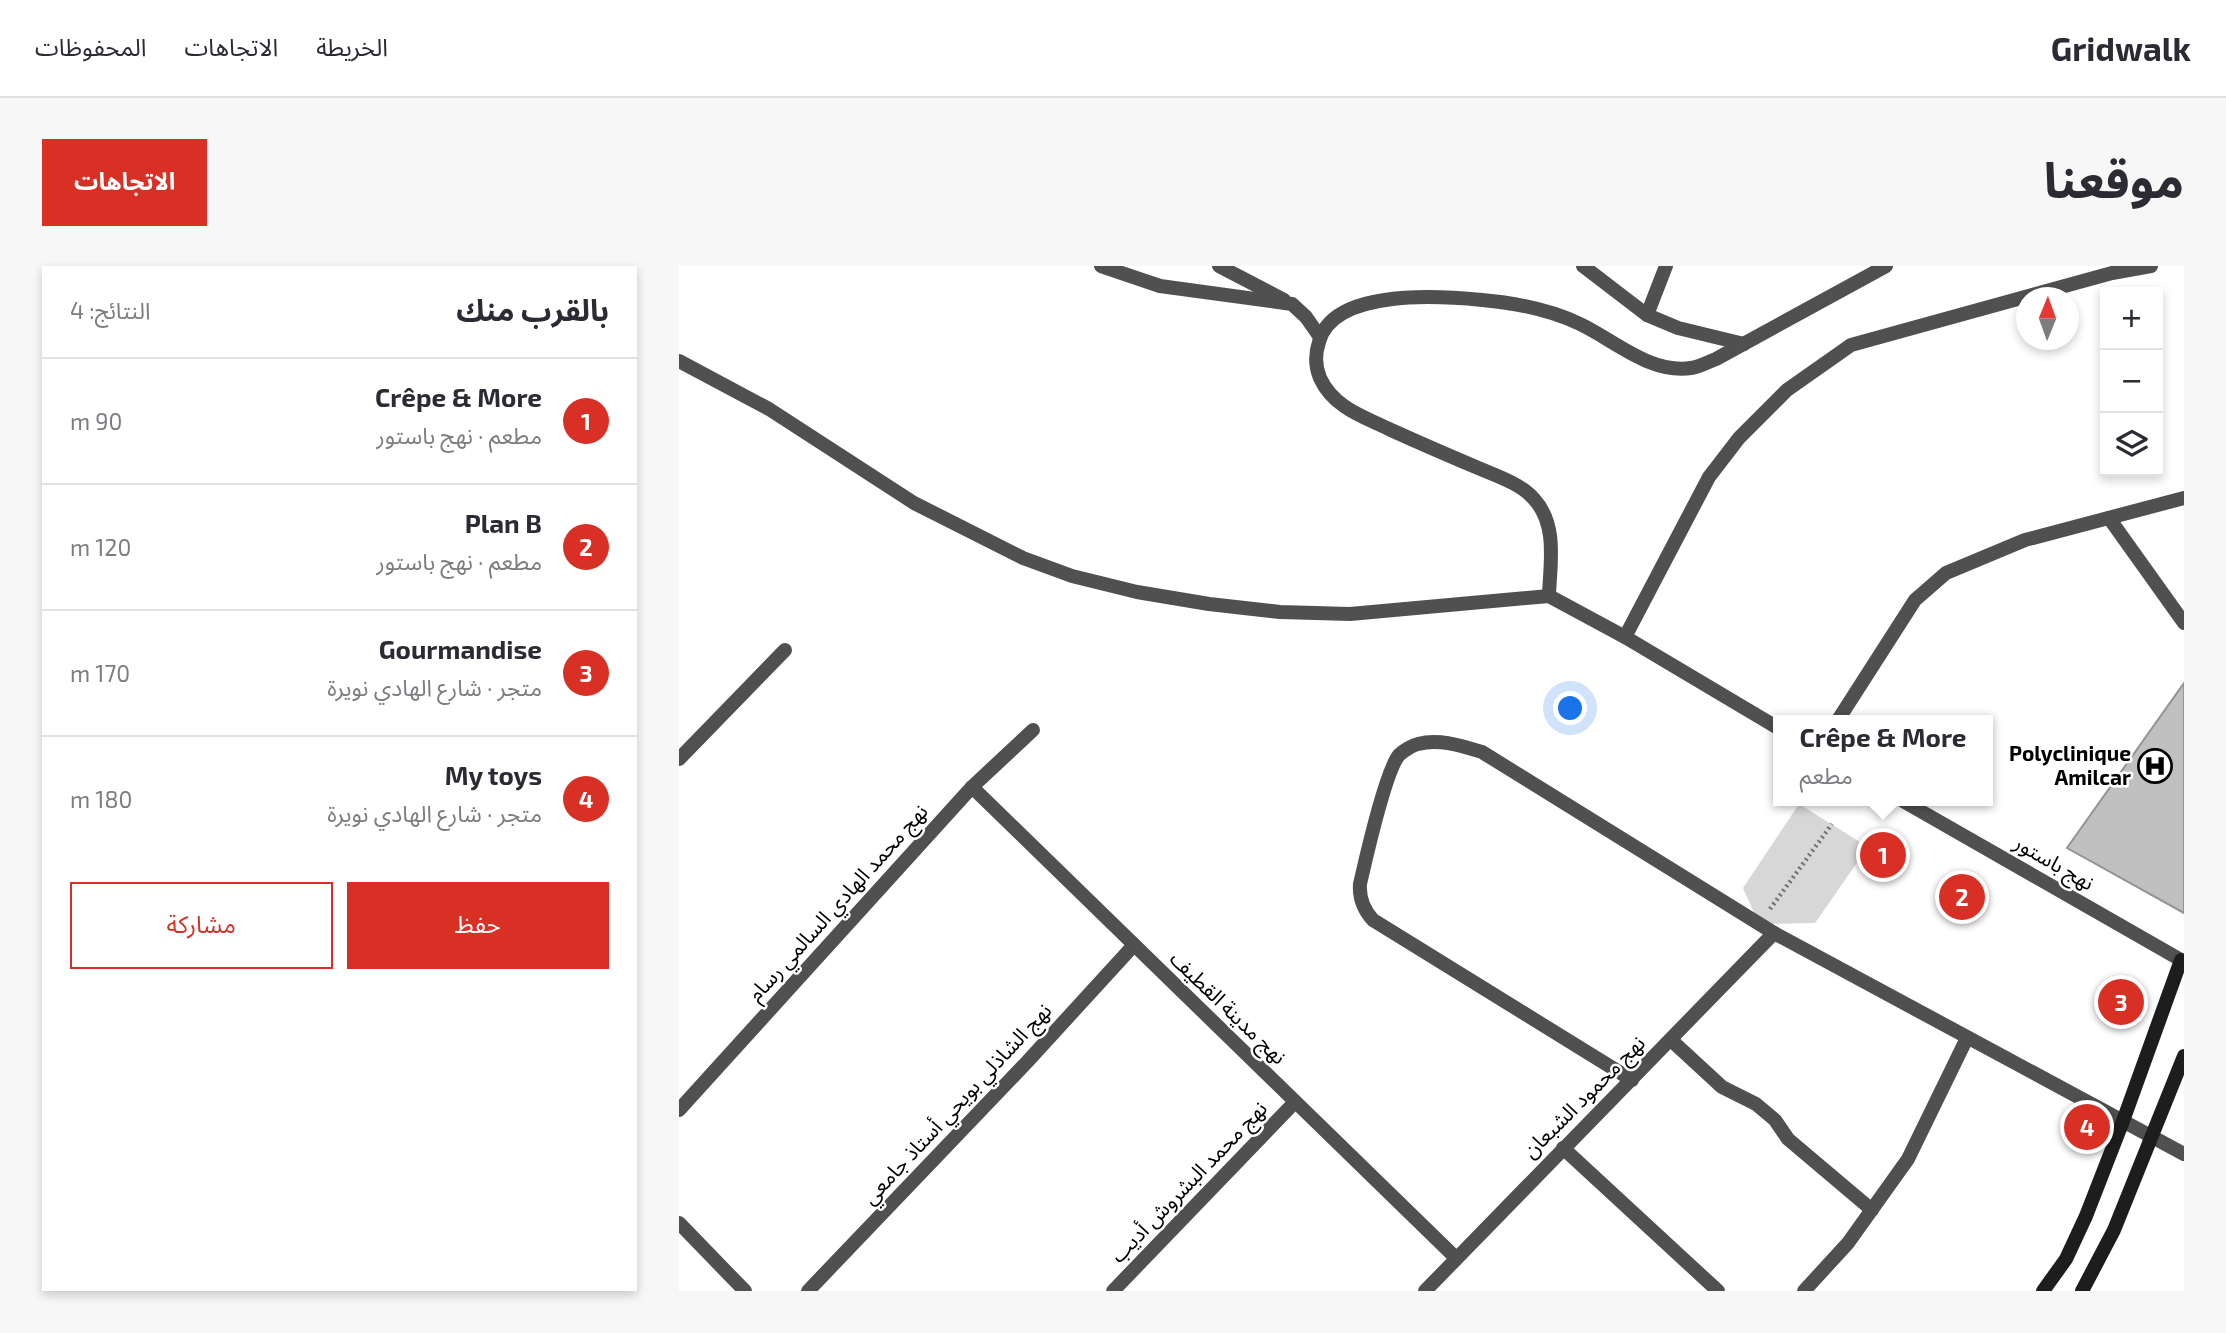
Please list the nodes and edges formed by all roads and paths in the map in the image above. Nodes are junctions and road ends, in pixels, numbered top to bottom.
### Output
1 (1101, 266) edge
2 (1219, 266) edge
3 (1583, 266) edge
4 (1666, 266) edge
5 (1886, 266) edge
6 (2151, 266) edge
7 (1291, 304) junction
8 (1647, 315) junction
9 (1320, 337) junction
10 (1744, 344) junction
11 (679, 361) edge
12 (2184, 498) edge
13 (2109, 518) junction
14 (1549, 596) junction
15 (2184, 623) edge
16 (1625, 637) junction
17 (785, 650) dead end
18 (1841, 715) edge
19 (1773, 725) edge
20 (1033, 730) dead end
21 (679, 759) edge
22 (972, 787) junction
23 (1912, 806) edge
24 (1832, 824) dead end
25 (1759, 924) junction
26 (1774, 933) junction
27 (1133, 945) junction
28 (2183, 961) edge
29 (1967, 1038) junction
30 (1671, 1040) junction
31 (2184, 1056) edge
32 (1632, 1080) junction
33 (1295, 1102) junction
34 (679, 1110) edge
35 (2123, 1121) junction
36 (2153, 1138) junction
37 (1563, 1149) junction
38 (2184, 1154) edge
39 (1872, 1210) junction
40 (679, 1223) edge
41 (1456, 1258) junction
42 (745, 1291) edge
43 (808, 1291) edge
44 (1113, 1291) edge
45 (1425, 1291) edge
46 (1718, 1291) edge
47 (1804, 1291) edge
48 (2043, 1291) edge
49 (2082, 1291) edge

1 - 7 street
2 - 7 street
3 - 8 street
4 - 8 street
5 - 10 street
6 - 16 street
7 - 9 street
8 - 10 street
9 - 10 street
9 - 14 street
11 - 14 street
12 - 13 street
13 - 15 street
13 - 18 street
14 - 16 street
16 - 19 street
17 - 21 street
20 - 22 street, نهج محمد الهادي السالمي رسام
22 - 27 street, نهج مدينة القطيف
22 - 34 street, نهج محمد الهادي السالمي رسام
23 - 28 street, نهج باستور
24 - 25 path
25 - 26 street
25 - 32 street
26 - 29 street
26 - 30 street, نهج محمود الشبعان
27 - 33 street, نهج مدينة القطيف
27 - 43 street, نهج الشاذلي بويحي أستاذ جامعي
28 - 35 main road
29 - 35 street
29 - 39 street
30 - 32 street, نهج محمود الشبعان
30 - 39 street
31 - 36 main road
32 - 37 street, نهج محمود الشبعان
33 - 41 street, نهج مدينة القطيف
33 - 44 street, نهج محمد البشروش أديب
35 - 36 street
35 - 48 main road
36 - 38 street
36 - 49 main road
37 - 41 street, نهج محمود الشبعان
37 - 46 street
39 - 47 street
40 - 42 street
41 - 45 street, نهج محمود الشبعان

